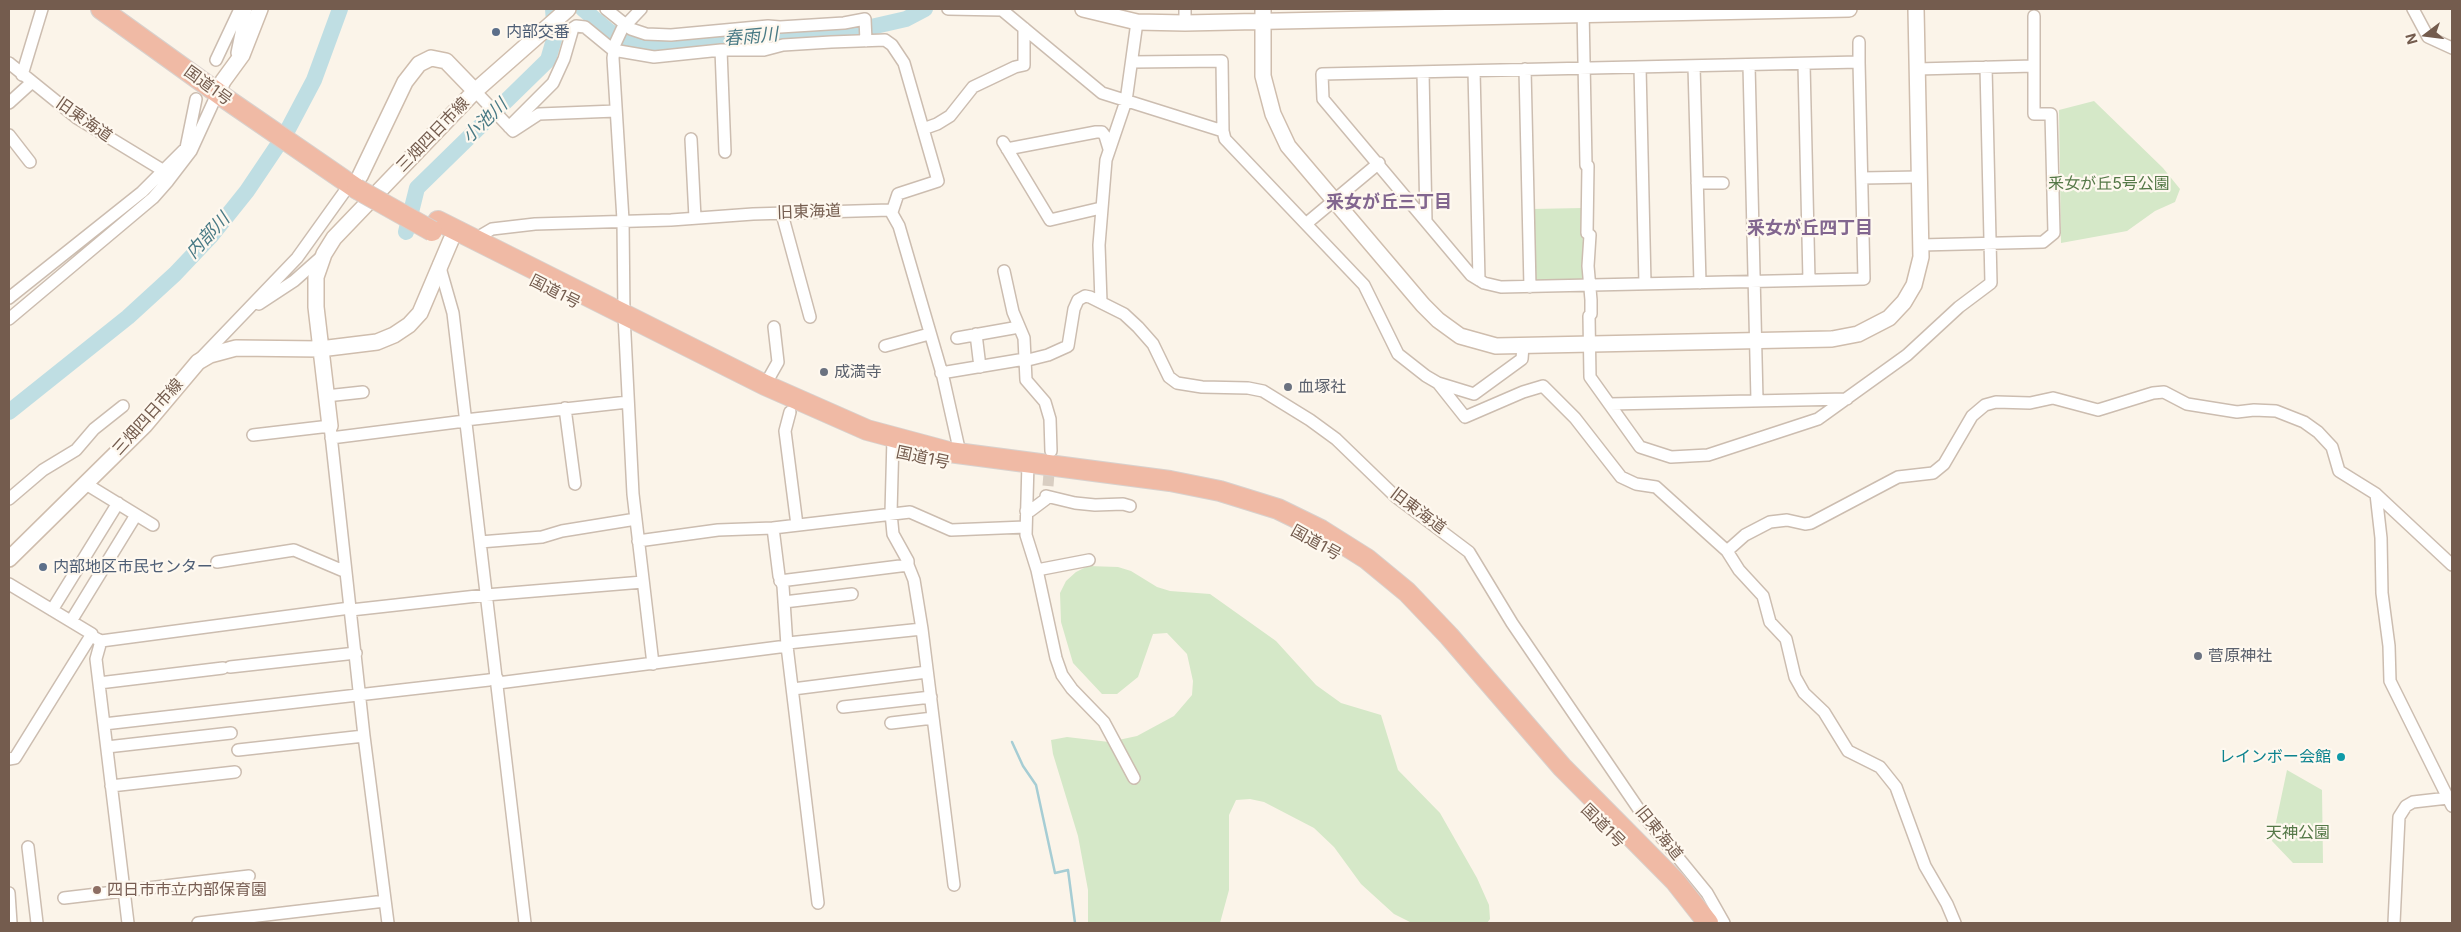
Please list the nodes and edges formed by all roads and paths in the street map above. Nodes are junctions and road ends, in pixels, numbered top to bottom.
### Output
1 (42, 9) edge
2 (90, 9) edge
3 (101, 9) edge
4 (119, 9) edge
5 (240, 9) edge
6 (246, 9) edge
7 (260, 9) edge
8 (568, 9) edge
9 (606, 9) edge
10 (641, 9) edge
11 (948, 9) edge
12 (1084, 9) edge
13 (1850, 9) edge
14 (1916, 9) edge
15 (2413, 9) edge
16 (1583, 12) edge
17 (1263, 15) edge
18 (1185, 16) edge
19 (2034, 16) dead end
20 (1137, 22) junction
21 (624, 27) junction
22 (762, 28) junction
23 (1024, 28) junction
24 (139, 38) junction
25 (866, 39) junction
26 (1859, 42) dead end
27 (614, 47) junction
28 (764, 47) junction
29 (2452, 48) edge
30 (720, 50) junction
31 (216, 60) dead end
32 (1132, 62) junction
33 (1860, 62) junction
34 (9, 63) edge
35 (1804, 64) junction
36 (1749, 65) junction
37 (1694, 66) junction
38 (2034, 66) junction
39 (1640, 67) junction
40 (1986, 67) junction
41 (1525, 69) junction
42 (1585, 69) junction
43 (1917, 69) junction
44 (1474, 71) junction
45 (1423, 72) junction
46 (27, 79) junction
47 (228, 85) junction
48 (480, 95) junction
49 (196, 99) dead end
50 (1126, 101) junction
51 (9, 103) edge
52 (616, 111) junction
53 (508, 126) junction
54 (923, 129) junction
55 (1223, 131) junction
56 (9, 135) edge
57 (691, 139) dead end
58 (188, 149) junction
59 (1109, 149) junction
60 (725, 152) dead end
61 (30, 162) dead end
62 (1378, 163) junction
63 (164, 172) junction
64 (1920, 177) junction
65 (1862, 178) junction
66 (353, 179) junction
67 (1697, 183) junction
68 (1723, 183) dead end
69 (1333, 201) junction
70 (1101, 208) junction
71 (892, 212) junction
72 (782, 214) junction
73 (695, 218) junction
74 (623, 220) junction
75 (1426, 221) junction
76 (1307, 224) junction
77 (435, 226) junction
78 (475, 239) junction
79 (451, 240) junction
80 (1990, 244) junction
81 (1921, 245) junction
82 (324, 254) junction
83 (440, 264) junction
84 (1004, 271) dead end
85 (1479, 280) junction
86 (1809, 280) junction
87 (1754, 282) junction
88 (1700, 283) junction
89 (1645, 284) junction
90 (1590, 286) junction
91 (1530, 287) junction
92 (9, 298) edge
93 (1101, 302) junction
94 (241, 315) junction
95 (810, 316) dead end
96 (9, 319) edge
97 (625, 323) junction
98 (774, 327) dead end
99 (1019, 327) junction
100 (929, 334) junction
101 (976, 334) junction
102 (957, 338) dead end
103 (1756, 339) junction
104 (1591, 344) junction
105 (885, 346) dead end
106 (1523, 346) junction
107 (320, 349) junction
108 (1024, 360) junction
109 (980, 367) junction
110 (189, 370) junction
111 (942, 373) junction
112 (1438, 383) junction
113 (764, 384) junction
114 (363, 392) dead end
115 (326, 396) junction
116 (1847, 399) junction
117 (1757, 400) junction
118 (628, 402) junction
119 (1610, 404) junction
120 (123, 406) dead end
121 (565, 408) junction
122 (790, 412) junction
123 (465, 420) junction
124 (330, 432) junction
125 (253, 434) dead end
126 (893, 445) junction
127 (1051, 452) tunnel mouth
128 (960, 453) junction
129 (1028, 469) junction
130 (86, 484) junction
131 (575, 484) dead end
132 (2376, 494) junction
133 (9, 499) edge
134 (118, 503) junction
135 (1130, 506) dead end
136 (1026, 511) junction
137 (891, 513) junction
138 (136, 515) junction
139 (636, 519) junction
140 (153, 525) dead end
141 (797, 525) junction
142 (1025, 527) junction
143 (773, 528) junction
144 (638, 541) junction
145 (480, 542) junction
146 (1727, 551) junction
147 (9, 559) edge
148 (1089, 560) dead end
149 (216, 562) dead end
150 (908, 565) junction
151 (2452, 565) edge
152 (1037, 570) junction
153 (346, 572) junction
154 (780, 581) junction
155 (643, 582) junction
156 (9, 584) edge
157 (852, 594) dead end
158 (486, 596) junction
159 (784, 602) junction
160 (351, 609) junction
161 (52, 610) junction
162 (71, 622) junction
163 (922, 628) junction
164 (94, 642) junction
165 (788, 644) junction
166 (356, 653) junction
167 (653, 664) junction
168 (927, 672) junction
169 (497, 680) junction
170 (98, 683) junction
171 (792, 689) junction
172 (360, 695) junction
173 (931, 698) junction
174 (843, 708) dead end
175 (933, 718) junction
176 (891, 723) dead end
177 (104, 724) junction
178 (231, 732) dead end
179 (364, 736) junction
180 (107, 747) junction
181 (238, 750) dead end
182 (9, 759) edge
183 (235, 772) dead end
184 (1134, 778) dead end
185 (111, 786) junction
186 (2450, 802) edge
187 (28, 847) dead end
188 (249, 876) dead end
189 (954, 885) dead end
190 (124, 891) junction
191 (9, 893) edge
192 (64, 898) dead end
193 (386, 901) junction
194 (818, 903) dead end
195 (11, 923) edge
196 (37, 923) edge
197 (128, 923) edge
198 (198, 923) edge
199 (388, 923) edge
200 (524, 923) edge
201 (1691, 923) edge
202 (1708, 923) edge
203 (1724, 923) edge
204 (1955, 923) edge
205 (2394, 923) edge

1 - 46 street
2 - 24 street
3 - 24 highway, 国道1号
4 - 47 highway, 国道1号
5 - 31 street
6 - 47 street
7 - 47 street
8 - 48 street
9 - 21 street
10 - 21 street
11 - 23 street
12 - 20 street
13 - 16 street
14 - 43 street
15 - 29 street
16 - 17 street
16 - 42 street
17 - 18 street
17 - 69 street
18 - 20 street
19 - 38 street
20 - 32 street
21 - 22 street
21 - 27 street
22 - 25 street
22 - 28 street
23 - 50 street
23 - 54 street
24 - 47 highway, 国道1号
25 - 28 street
25 - 54 street
26 - 33 street
27 - 30 street
27 - 52 street
27 - 53 street
28 - 30 street
30 - 60 street
32 - 50 street
32 - 55 street
33 - 35 street
33 - 65 street
34 - 46 street, 旧東海道
35 - 36 street
35 - 86 street
36 - 37 street
36 - 87 street
37 - 39 street
37 - 67 street
38 - 40 street
38 - 80 street
39 - 42 street
39 - 89 street
40 - 43 street
40 - 80 street
41 - 42 street
41 - 44 street
41 - 91 street
42 - 90 street
43 - 64 street
44 - 45 street
44 - 85 street
45 - 62 street
45 - 75 street
46 - 51 street
46 - 63 street, 旧東海道
47 - 58 street
47 - 66 highway, 国道1号
48 - 53 street
48 - 66 street, 三畑四日市線
48 - 82 street, 三畑四日市線
49 - 58 street
50 - 55 street
50 - 59 street
52 - 53 street
52 - 74 street
54 - 71 street
55 - 76 street
56 - 61 street
57 - 73 street
58 - 63 street
58 - 96 street
59 - 70 street
59 - 70 street
62 - 69 street
62 - 75 street
63 - 92 street
64 - 65 street
64 - 81 street
65 - 86 street
66 - 77 highway, 国道1号
66 - 94 street
67 - 68 street
67 - 88 street
69 - 76 street
69 - 106 street
70 - 93 street
71 - 72 street, 旧東海道
71 - 100 street
72 - 73 street, 旧東海道
72 - 95 street
73 - 74 street, 旧東海道
74 - 78 street, 旧東海道
74 - 97 street
75 - 85 street
76 - 112 street
77 - 78 highway, 国道1号
77 - 79 highway, 国道1号
78 - 97 highway, 国道1号
79 - 83 street, 三畑四日市線
79 - 97 highway, 国道1号
80 - 81 street
80 - 116 street
81 - 103 street
82 - 94 street
82 - 107 street, 三畑四日市線
83 - 107 street, 三畑四日市線
83 - 123 street
84 - 99 street
85 - 91 street
86 - 87 street
87 - 88 street
87 - 103 street
88 - 89 street
89 - 90 street
90 - 91 street
90 - 104 street
93 - 108 street, 旧東海道
93 - 203 street, 旧東海道
94 - 110 street
97 - 113 highway, 国道1号
97 - 118 street
97 - 122 highway, 国道1号
98 - 113 street
99 - 101 street
99 - 108 street
100 - 105 street
100 - 111 street
101 - 102 street
101 - 109 street
103 - 104 street
103 - 117 street
104 - 106 street
104 - 119 street
106 - 112 street
107 - 110 street, 三畑四日市線
107 - 115 street
108 - 109 street, 旧東海道
108 - 127 street
109 - 111 street, 旧東海道
110 - 130 street, 三畑四日市線
111 - 128 street
112 - 146 street
113 - 126 highway, 国道1号
114 - 115 street
115 - 124 street
116 - 117 street
116 - 119 street
117 - 119 street
118 - 121 street
118 - 139 street
120 - 133 street
121 - 123 street
121 - 131 street
122 - 126 highway, 国道1号
122 - 141 street
123 - 124 street
123 - 145 street
124 - 125 street
124 - 153 street
126 - 128 highway, 国道1号
126 - 129 highway, 国道1号
126 - 137 street
128 - 129 highway, 国道1号
129 - 136 street
129 - 201 highway, 国道1号
129 - 202 highway, 国道1号
130 - 134 street
130 - 147 street, 三畑四日市線
132 - 146 street
132 - 151 street
132 - 186 street
134 - 138 street
134 - 161 street
135 - 136 street
136 - 142 street
137 - 141 street
137 - 142 street
137 - 150 street
138 - 140 street
138 - 162 street
139 - 144 street
139 - 145 street
141 - 143 street
142 - 152 street
143 - 144 street
143 - 154 street
144 - 155 street
145 - 158 street
146 - 204 street
148 - 152 street
149 - 153 street
150 - 154 street
150 - 163 street
152 - 184 street
153 - 160 street
154 - 159 street
155 - 158 street
155 - 167 street
156 - 161 street
157 - 159 street
158 - 160 street
158 - 169 street
159 - 165 street
160 - 164 street
160 - 166 street
161 - 162 street
162 - 164 street
163 - 165 street
163 - 168 street
164 - 170 street
164 - 182 street
165 - 167 street
165 - 171 street
166 - 170 street
166 - 172 street
167 - 169 street
168 - 171 street
168 - 173 street
169 - 172 street
169 - 200 street
170 - 177 street
171 - 194 street
172 - 177 street
172 - 179 street
173 - 174 street
173 - 175 street
175 - 176 street
175 - 189 street
177 - 180 street
178 - 180 street
179 - 181 street
179 - 193 street
180 - 185 street
183 - 185 street
185 - 190 street
186 - 205 street
187 - 196 street
188 - 190 street
190 - 192 street
190 - 197 street
191 - 195 street
193 - 198 street
193 - 199 street

